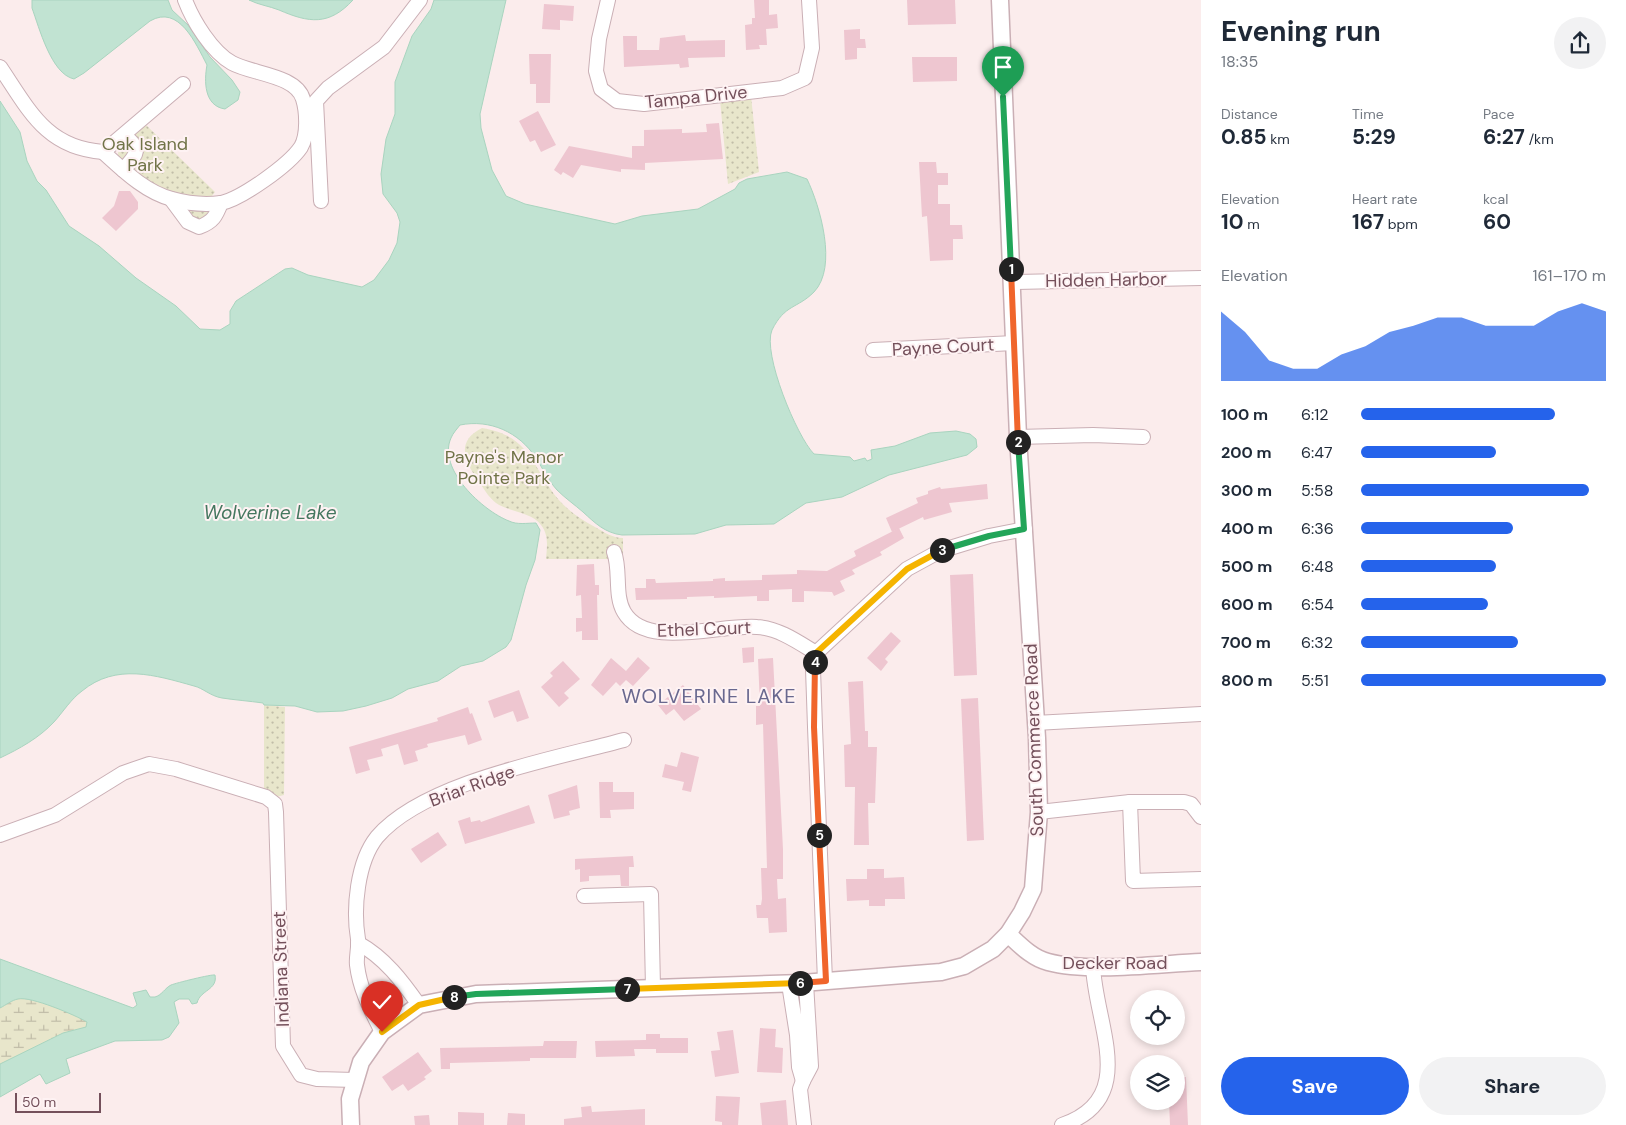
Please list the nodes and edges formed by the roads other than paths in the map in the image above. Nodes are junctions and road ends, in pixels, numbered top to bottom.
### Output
1 (185, 0) edge
2 (420, 0) edge
3 (608, 0) edge
4 (809, 0) edge
5 (1000, 0) edge
6 (0, 66) edge
7 (183, 84) dead end
8 (311, 121) junction
9 (125, 136) junction
10 (103, 152) junction
11 (123, 170) junction
12 (171, 199) junction
13 (321, 201) dead end
14 (221, 203) junction
15 (1201, 278) edge
16 (1011, 282) junction
17 (1014, 343) junction
18 (873, 350) dead end
19 (1018, 437) junction
20 (1143, 437) dead end
21 (1024, 529) junction
22 (614, 552) dead end
23 (816, 653) junction
24 (1201, 714) edge
25 (1035, 723) junction
26 (624, 740) dead end
27 (1130, 802) junction
28 (1039, 812) junction
29 (1201, 817) edge
30 (0, 835) edge
31 (1201, 879) edge
32 (584, 896) dead end
33 (1008, 934) junction
34 (358, 943) junction
35 (1201, 962) edge
36 (1093, 966) junction
37 (826, 981) junction
38 (806, 983) junction
39 (789, 984) junction
40 (652, 988) junction
41 (419, 1005) junction
42 (382, 1032) junction
43 (355, 1080) junction
44 (804, 1081) junction
45 (350, 1125) edge
46 (804, 1125) edge
47 (1062, 1125) edge

1 - 8 street
2 - 8 street
3 - 4 street, Tampa Drive
5 - 16 street, South Commerce Road
6 - 10 street
7 - 9 street
8 - 13 street
8 - 14 street
9 - 10 street
9 - 11 street
10 - 11 street
11 - 12 street
12 - 14 street
12 - 14 street
15 - 16 street, Hidden Harbor
16 - 17 street, South Commerce Road
17 - 18 street, Payne Court
17 - 19 street, South Commerce Road
19 - 20 street
19 - 21 street, South Commerce Road
21 - 23 street
21 - 25 street, South Commerce Road
22 - 23 street, Ethel Court
23 - 37 street
24 - 25 street
25 - 28 street, South Commerce Road
26 - 34 street, Briar Ridge
27 - 28 street
27 - 29 street
27 - 31 street
28 - 33 street, South Commerce Road
30 - 43 street, Indiana Street
32 - 40 street
33 - 36 street, Decker Road
33 - 37 street, South Commerce Road
34 - 41 street
34 - 42 street, Briar Ridge
35 - 36 street, Decker Road
36 - 47 street
37 - 38 street, South Commerce Road
38 - 39 street, South Commerce Road
38 - 44 street
39 - 40 street, South Commerce Road
39 - 44 street
40 - 41 street, South Commerce Road
41 - 42 street, South Commerce Road
42 - 43 street, South Commerce Road
43 - 45 street, South Commerce Road
44 - 46 street

